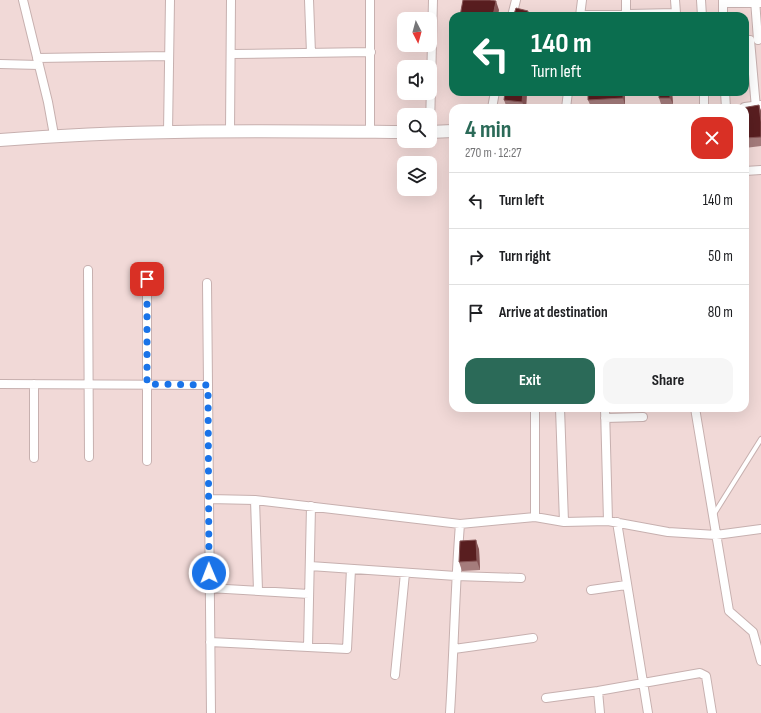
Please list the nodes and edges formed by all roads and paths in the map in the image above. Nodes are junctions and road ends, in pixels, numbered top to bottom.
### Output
1 (22, 0) edge
2 (170, 0) edge
3 (231, 0) edge
4 (309, 0) edge
5 (370, 0) edge
6 (432, 0) edge
7 (516, 0) edge
8 (582, 0) edge
9 (626, 0) edge
10 (675, 0) edge
11 (701, 0) edge
12 (723, 2) edge
13 (757, 2) edge
14 (513, 12) edge
15 (580, 12) edge
16 (626, 12) edge
17 (676, 12) edge
18 (702, 12) edge
19 (754, 40) edge
20 (371, 52) junction
21 (311, 53) junction
22 (232, 54) junction
23 (169, 56) junction
24 (38, 61) junction
25 (0, 64) edge
26 (430, 108) edge
27 (754, 108) edge
28 (230, 131) junction
29 (168, 132) junction
30 (370, 132) junction
31 (397, 132) edge
32 (437, 132) edge
33 (449, 132) edge
34 (54, 136) junction
35 (0, 140) edge
36 (761, 170) edge
37 (749, 172) edge
38 (88, 270) dead end
39 (147, 279) dead end
40 (207, 283) dead end
41 (0, 384) edge
42 (34, 384) junction
43 (88, 384) junction
44 (147, 384) junction
45 (208, 385) junction
46 (535, 412) edge
47 (560, 412) edge
48 (605, 412) edge
49 (696, 412) edge
50 (643, 417) dead end
51 (605, 418) junction
52 (761, 439) edge
53 (34, 458) dead end
54 (88, 458) dead end
55 (147, 461) dead end
56 (209, 499) junction
57 (255, 500) junction
58 (311, 506) junction
59 (714, 514) junction
60 (535, 517) junction
61 (608, 521) junction
62 (564, 522) junction
63 (617, 522) junction
64 (460, 524) junction
65 (761, 529) edge
66 (716, 535) junction
67 (310, 566) junction
68 (351, 569) junction
69 (404, 573) junction
70 (456, 576) junction
71 (521, 578) dead end
72 (626, 585) junction
73 (209, 588) junction
74 (258, 590) junction
75 (591, 590) dead end
76 (309, 594) junction
77 (533, 638) dead end
78 (210, 642) junction
79 (308, 647) junction
80 (454, 649) junction
81 (761, 661) edge
82 (395, 675) dead end
83 (643, 682) junction
84 (598, 691) junction
85 (546, 698) dead end
86 (211, 713) edge
87 (450, 713) edge
88 (600, 713) edge
89 (648, 713) edge
90 (712, 713) edge

1 - 24 street
2 - 23 street
3 - 22 street
4 - 21 street
5 - 20 street
6 - 26 street
7 - 14 street
8 - 15 street
9 - 16 street
10 - 17 street
11 - 18 street
12 - 13 street
13 - 19 street
19 - 27 street
20 - 21 street
20 - 30 street
21 - 22 street
22 - 28 street
23 - 24 street
23 - 29 street
24 - 25 street
24 - 34 street
28 - 29 main road
28 - 30 main road
29 - 34 main road
30 - 31 main road
32 - 33 main road
34 - 35 main road
36 - 37 street
38 - 43 street
39 - 44 street
40 - 45 street
41 - 42 street
42 - 43 street
42 - 53 street
43 - 44 street
43 - 54 street
44 - 45 street
44 - 55 street
45 - 56 street
46 - 60 street
47 - 62 street
48 - 51 street
49 - 59 street
50 - 51 street
51 - 61 street
52 - 59 lane
56 - 57 street
56 - 73 street
57 - 58 street
57 - 74 street
58 - 64 street
58 - 67 street
59 - 66 street
60 - 62 street
60 - 64 street
61 - 62 street
61 - 63 street
63 - 66 street
63 - 72 street
64 - 70 street
65 - 66 street
66 - 81 street
67 - 68 street
67 - 76 street
68 - 69 street
68 - 79 street
69 - 70 street
69 - 82 street
70 - 71 street
70 - 80 street
72 - 75 street
72 - 83 street
73 - 74 street
73 - 78 street
74 - 76 street
76 - 79 street
77 - 80 street
78 - 79 street
78 - 86 street
80 - 87 street
83 - 84 street
83 - 89 street
83 - 90 street
84 - 85 street
84 - 88 street

